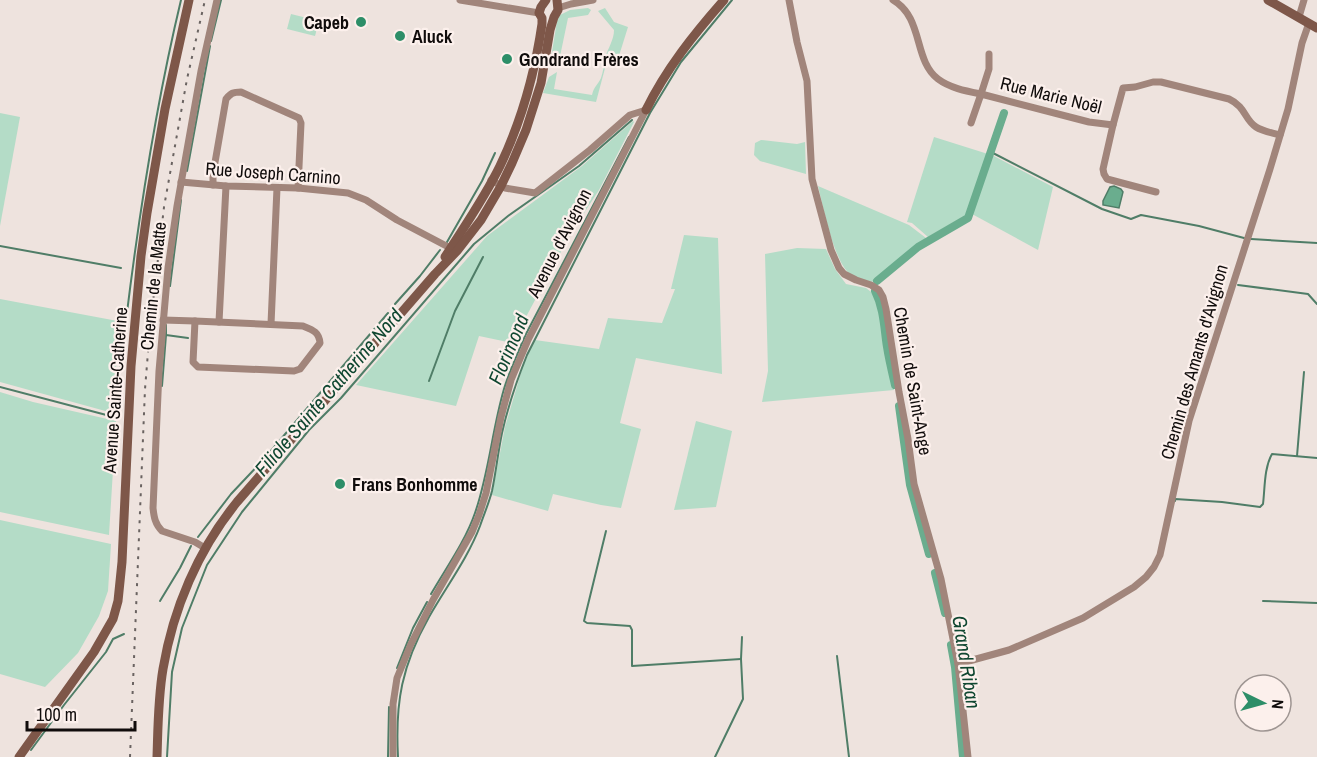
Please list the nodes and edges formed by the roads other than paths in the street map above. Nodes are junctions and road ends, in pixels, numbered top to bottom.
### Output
1 (189, 0) edge
2 (217, 0) edge
3 (460, 0) edge
4 (593, 0) edge
5 (724, 0) edge
6 (789, 0) edge
7 (893, 0) edge
8 (1268, 0) edge
9 (1304, 0) edge
10 (545, 2) edge
11 (556, 7) edge
12 (541, 15) junction
13 (1299, 17) junction
14 (1313, 25) edge
15 (989, 54) dead end
16 (981, 94) junction
17 (646, 110) junction
18 (971, 123) dead end
19 (1113, 125) junction
20 (1280, 135) junction
21 (491, 180) junction
22 (181, 182) junction
23 (213, 185) junction
24 (226, 186) junction
25 (501, 186) junction
26 (277, 188) junction
27 (298, 188) junction
28 (1156, 192) dead end
29 (454, 250) junction
30 (163, 320) junction
31 (195, 321) junction
32 (219, 322) junction
33 (271, 324) junction
34 (205, 548) junction
35 (958, 664) junction
36 (19, 757) edge
37 (157, 757) edge
38 (393, 757) edge
39 (968, 757) edge

1 - 36 main road, Avenue Sainte-Catherine
2 - 22 street, Chemin de la Matte
3 - 12 street
4 - 11 street
5 - 17 main road, Avenue d'Avignon
6 - 35 street, Chemin de Saint-Ange
7 - 16 street, Rue Marie Noël
8 - 13 main road
9 - 13 street
10 - 11 main road
10 - 12 main road
11 - 12 main road
11 - 25 main road
12 - 21 main road
13 - 14 main road
14 - 20 street, Chemin des Amants d'Avignon
15 - 16 street, Rue Marie Noël
16 - 18 street
16 - 19 street, Rue Marie Noël
17 - 25 street
17 - 38 street, Avenue d'Avignon
19 - 20 street, Rue Marie Noël
19 - 28 street, Rue Marie Noël
20 - 35 street, Chemin des Amants d'Avignon
21 - 25 street
21 - 29 main road
22 - 23 street, Rue Joseph Carnino
22 - 30 street, Chemin de la Matte
23 - 24 street, Rue Joseph Carnino
23 - 27 street
24 - 26 street, Rue Joseph Carnino
24 - 32 street
25 - 29 main road
26 - 27 street, Rue Joseph Carnino
26 - 33 street
27 - 29 street, Rue Joseph Carnino
29 - 34 main road
30 - 31 street
30 - 34 street, Chemin de la Matte
31 - 32 street
31 - 33 street
32 - 33 street
34 - 37 main road
35 - 39 street, Chemin de Saint-Ange

